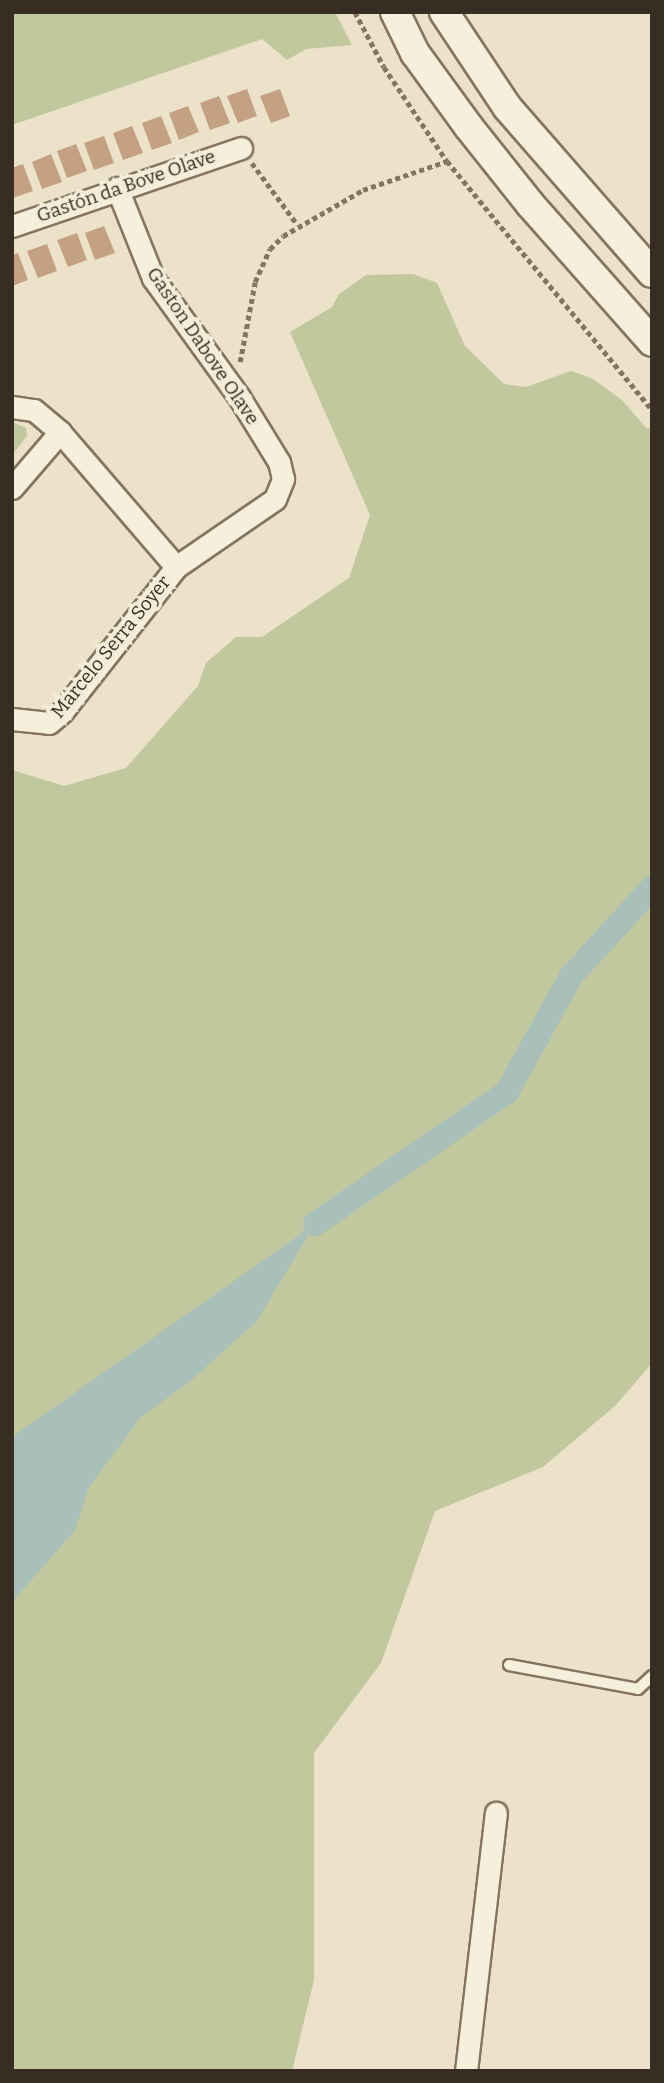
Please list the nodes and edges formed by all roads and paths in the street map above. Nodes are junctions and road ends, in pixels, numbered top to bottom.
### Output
1 (355, 12) edge
2 (395, 12) edge
3 (450, 17) edge
4 (241, 148) joint
5 (447, 161) junction
6 (117, 188) junction
7 (298, 224) junction
8 (12, 226) edge
9 (652, 273) edge
10 (652, 342) edge
11 (239, 397) junction
12 (12, 407) edge
13 (652, 410) edge
14 (60, 432) junction
15 (279, 462) joint
16 (12, 488) edge
17 (176, 567) junction
18 (12, 719) edge
19 (509, 1665) dead end
20 (652, 1676) edge
21 (496, 1813) dead end
22 (466, 2071) edge

1 - 5 path
2 - 10 main road
3 - 9 main road
4 - 6 street, Gastón da Bove Olave
4 - 7 path
5 - 7 path
5 - 13 path
6 - 8 street, Gastón da Bove Olave
6 - 11 street, Gaston Dabove Olave
7 - 11 path
11 - 15 street, Gaston Dabove Olave
12 - 14 street
14 - 16 street
14 - 17 street
15 - 17 street, Marcelo Serra Soyer
17 - 18 street, Marcelo Serra Soyer
19 - 20 lane
21 - 22 street

